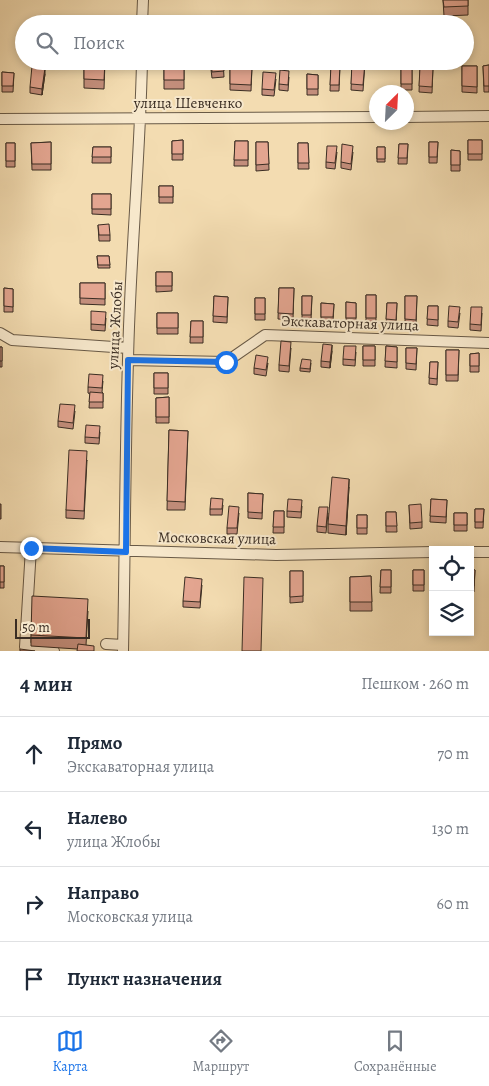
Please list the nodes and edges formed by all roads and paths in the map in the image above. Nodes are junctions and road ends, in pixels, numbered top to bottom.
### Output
1 (143, 0) edge
2 (142, 15) edge
3 (142, 70) edge
4 (489, 116) edge
5 (369, 117) edge
6 (414, 117) edge
7 (0, 118) edge
8 (141, 118) junction
9 (0, 333) edge
10 (489, 343) edge
11 (128, 348) junction
12 (128, 360) junction
13 (0, 547) edge
14 (31, 548) junction
15 (126, 552) junction
16 (429, 552) edge
17 (474, 552) edge
18 (489, 552) edge
19 (106, 644) dead end
20 (123, 648) edge
21 (54, 651) edge

1 - 2 street
3 - 8 street, улица Жлобы
4 - 6 street
5 - 8 street, улица Шевченко
7 - 8 street, улица Шевченко
8 - 11 street, улица Жлобы
9 - 11 street
10 - 12 street, Экскаваторная улица
11 - 12 street, улица Жлобы
12 - 15 street, улица Жлобы
13 - 14 street, Московская улица
14 - 15 street, Московская улица
14 - 21 street
15 - 16 street, Московская улица
15 - 20 street, улица Жлобы
17 - 18 street
19 - 20 street

